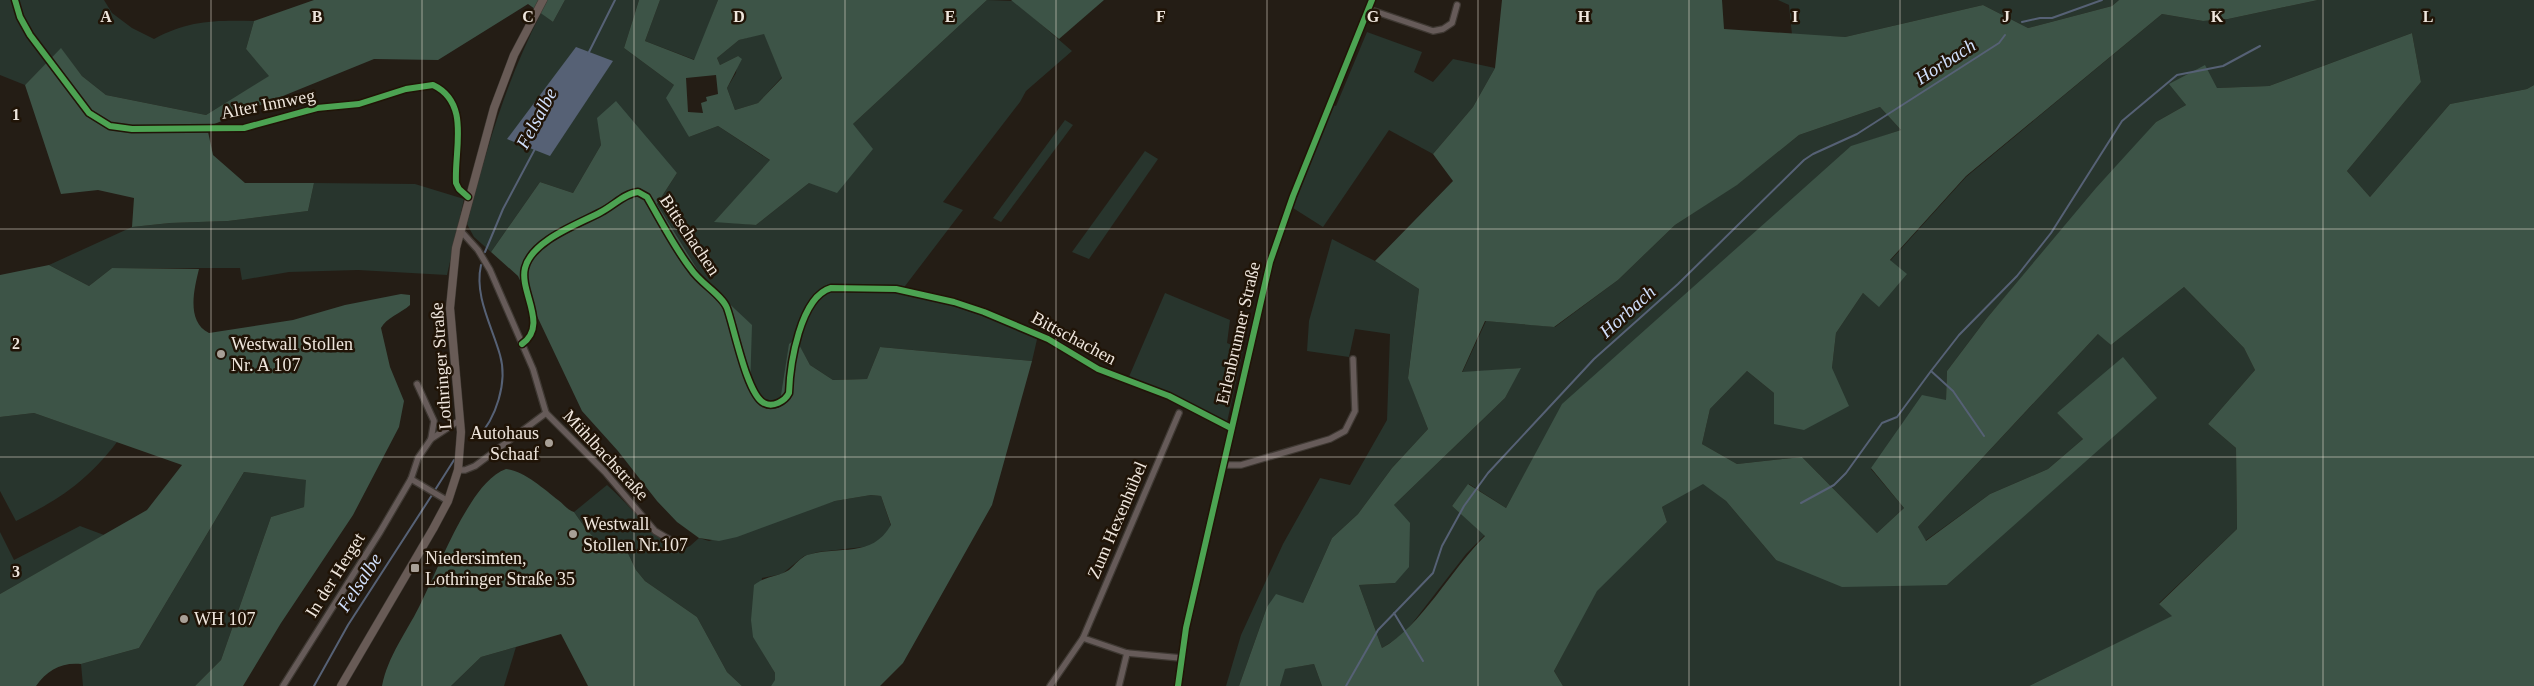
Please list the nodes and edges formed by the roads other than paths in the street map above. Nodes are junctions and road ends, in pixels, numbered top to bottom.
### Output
1 (15, 0) edge
2 (543, 0) edge
3 (1372, 0) edge
4 (1457, 6) dead end
5 (1368, 9) junction
6 (468, 197) junction
7 (460, 230) junction
8 (522, 344) junction
9 (1353, 359) dead end
10 (417, 384) dead end
11 (546, 413) junction
12 (1179, 413) dead end
13 (460, 420) junction
14 (1232, 428) junction
15 (430, 439) junction
16 (1223, 465) junction
17 (458, 470) junction
18 (412, 479) junction
19 (448, 500) junction
20 (679, 545) dead end
21 (1083, 638) junction
22 (1127, 653) junction
23 (1180, 658) junction
24 (282, 686) edge
25 (341, 686) edge
26 (1050, 686) edge
27 (1119, 686) edge
28 (1178, 686) edge

1 - 6 street, Alter Innweg
2 - 6 main road, Lothringer Straße
3 - 5 street, Erlenbrunner Straße
4 - 5 street
5 - 14 street, Erlenbrunner Straße
6 - 7 main road, Lothringer Straße
7 - 8 street
7 - 13 main road, Lothringer Straße
8 - 11 street
8 - 14 street, Bittschachen
9 - 16 street
10 - 15 street, In der Herget
11 - 17 street, Mühlbachstraße
11 - 20 street, Mühlbachstraße
12 - 21 street, Zum Hexenhübel
13 - 15 street, In der Herget
13 - 17 main road, Lothringer Straße
14 - 16 street, Erlenbrunner Straße
15 - 18 street, In der Herget
16 - 23 street, Erlenbrunner Straße
17 - 19 main road, Lothringer Straße
18 - 19 street
18 - 24 street, In der Herget
19 - 25 main road, Lothringer Straße
21 - 22 street
21 - 26 street, Zum Hexenhübel
22 - 23 street
22 - 27 street
23 - 28 street, Erlenbrunner Straße

